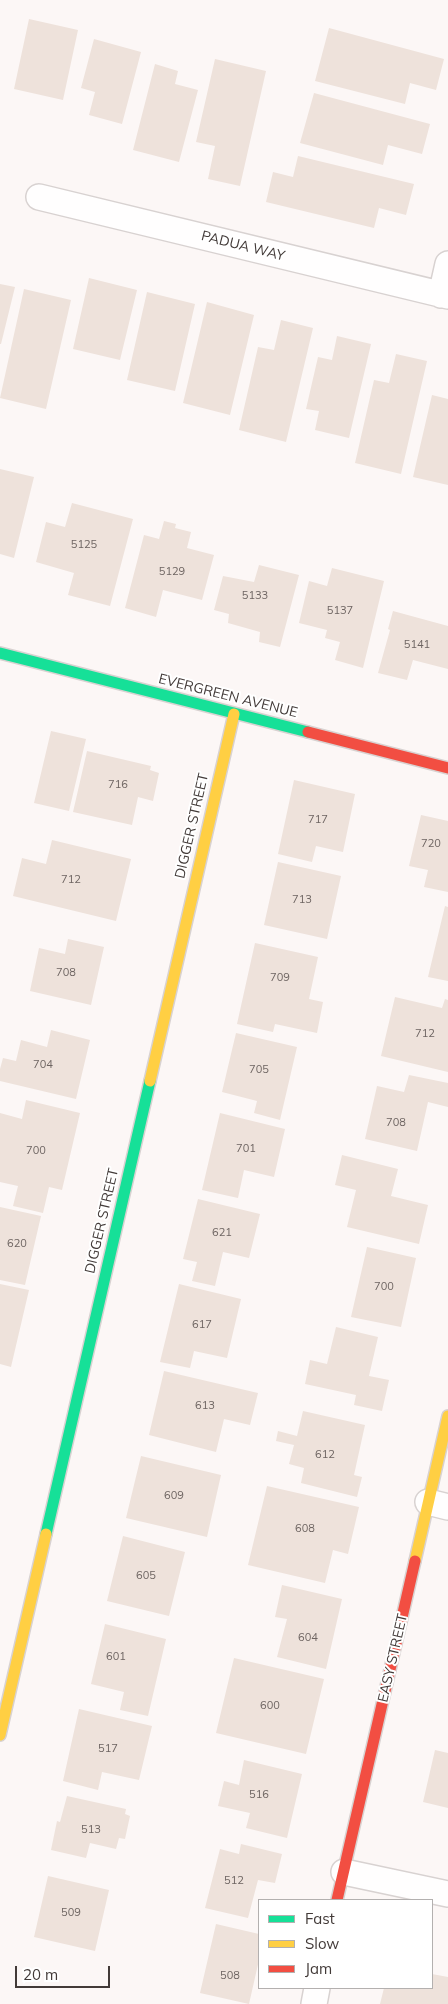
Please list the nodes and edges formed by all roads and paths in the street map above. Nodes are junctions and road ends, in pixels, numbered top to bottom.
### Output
1 (39, 196) dead end
2 (448, 264) edge
3 (444, 295) edge
4 (0, 653) edge
5 (234, 714) junction
6 (448, 768) edge
7 (448, 1416) edge
8 (438, 1504) edge
9 (0, 1735) edge
10 (344, 1872) junction
11 (448, 1894) edge
12 (337, 1899) edge
13 (317, 1989) edge
14 (314, 2004) edge

1 - 3 street, PADUA WAY
2 - 3 street
4 - 5 street, EVERGREEN AVENUE
5 - 6 street, EVERGREEN AVENUE
5 - 9 street, DIGGER STREET
7 - 8 street, EASY STREET
8 - 10 street, EASY STREET
10 - 11 street
10 - 12 street, EASY STREET
13 - 14 street

